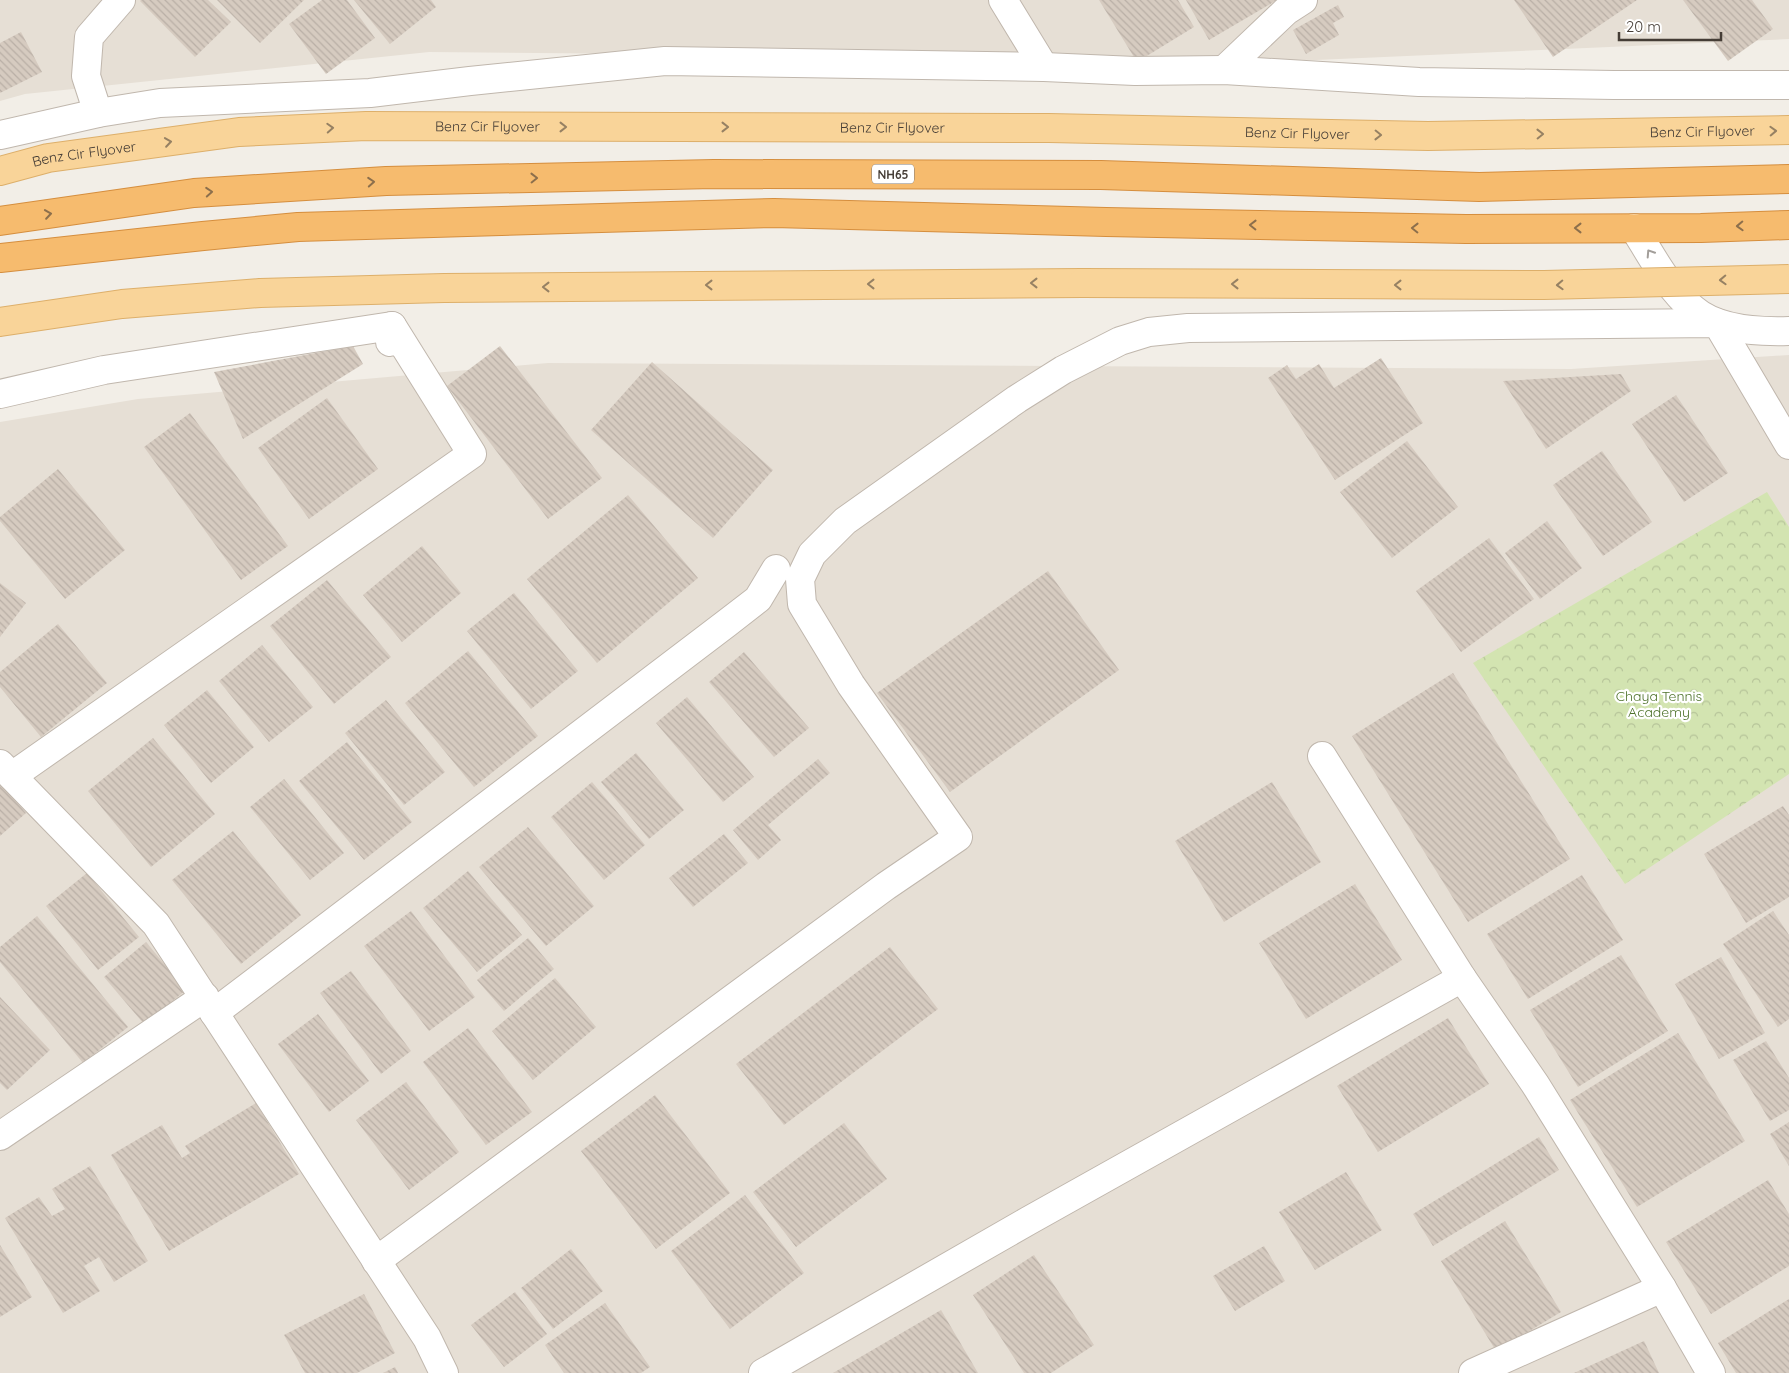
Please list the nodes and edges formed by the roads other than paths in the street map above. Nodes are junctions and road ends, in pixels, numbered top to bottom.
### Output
1 (121, 0) edge
2 (1003, 0) edge
3 (1303, 0) edge
4 (1044, 67) junction
5 (1224, 70) junction
6 (1789, 85) edge
7 (98, 113) junction
8 (1789, 130) edge
9 (0, 135) edge
10 (0, 171) edge
11 (1789, 179) edge
12 (0, 221) edge
13 (1789, 225) edge
14 (1634, 228) junction
15 (0, 258) edge
16 (1789, 278) edge
17 (0, 322) edge
18 (1717, 323) junction
19 (1789, 331) edge
20 (0, 394) edge
21 (1789, 445) edge
22 (776, 569) dead end
23 (1322, 756) dead end
24 (6, 770) edge
25 (1462, 978) junction
26 (209, 1005) junction
27 (0, 1136) edge
28 (376, 1261) junction
29 (1662, 1288) junction
30 (1483, 1371) edge
31 (444, 1373) edge
32 (763, 1373) edge
33 (1711, 1373) edge

1 - 7 street
2 - 4 street
3 - 5 street
4 - 5 street
4 - 7 street
5 - 6 street
7 - 9 street
10 -> 8 main road, Benz Cir Flyover
12 -> 11 highway, NH65
13 -> 14 highway
14 -> 15 highway
18 -> 14 street
16 -> 17 main road, bridge
18 - 19 street
18 - 21 street
18 - 28 street
20 - 24 street
22 - 26 street
23 - 25 street
24 - 26 street
25 - 29 street
25 - 32 street
26 - 27 street
26 - 28 street
28 - 31 street
29 - 30 street
29 - 33 street

